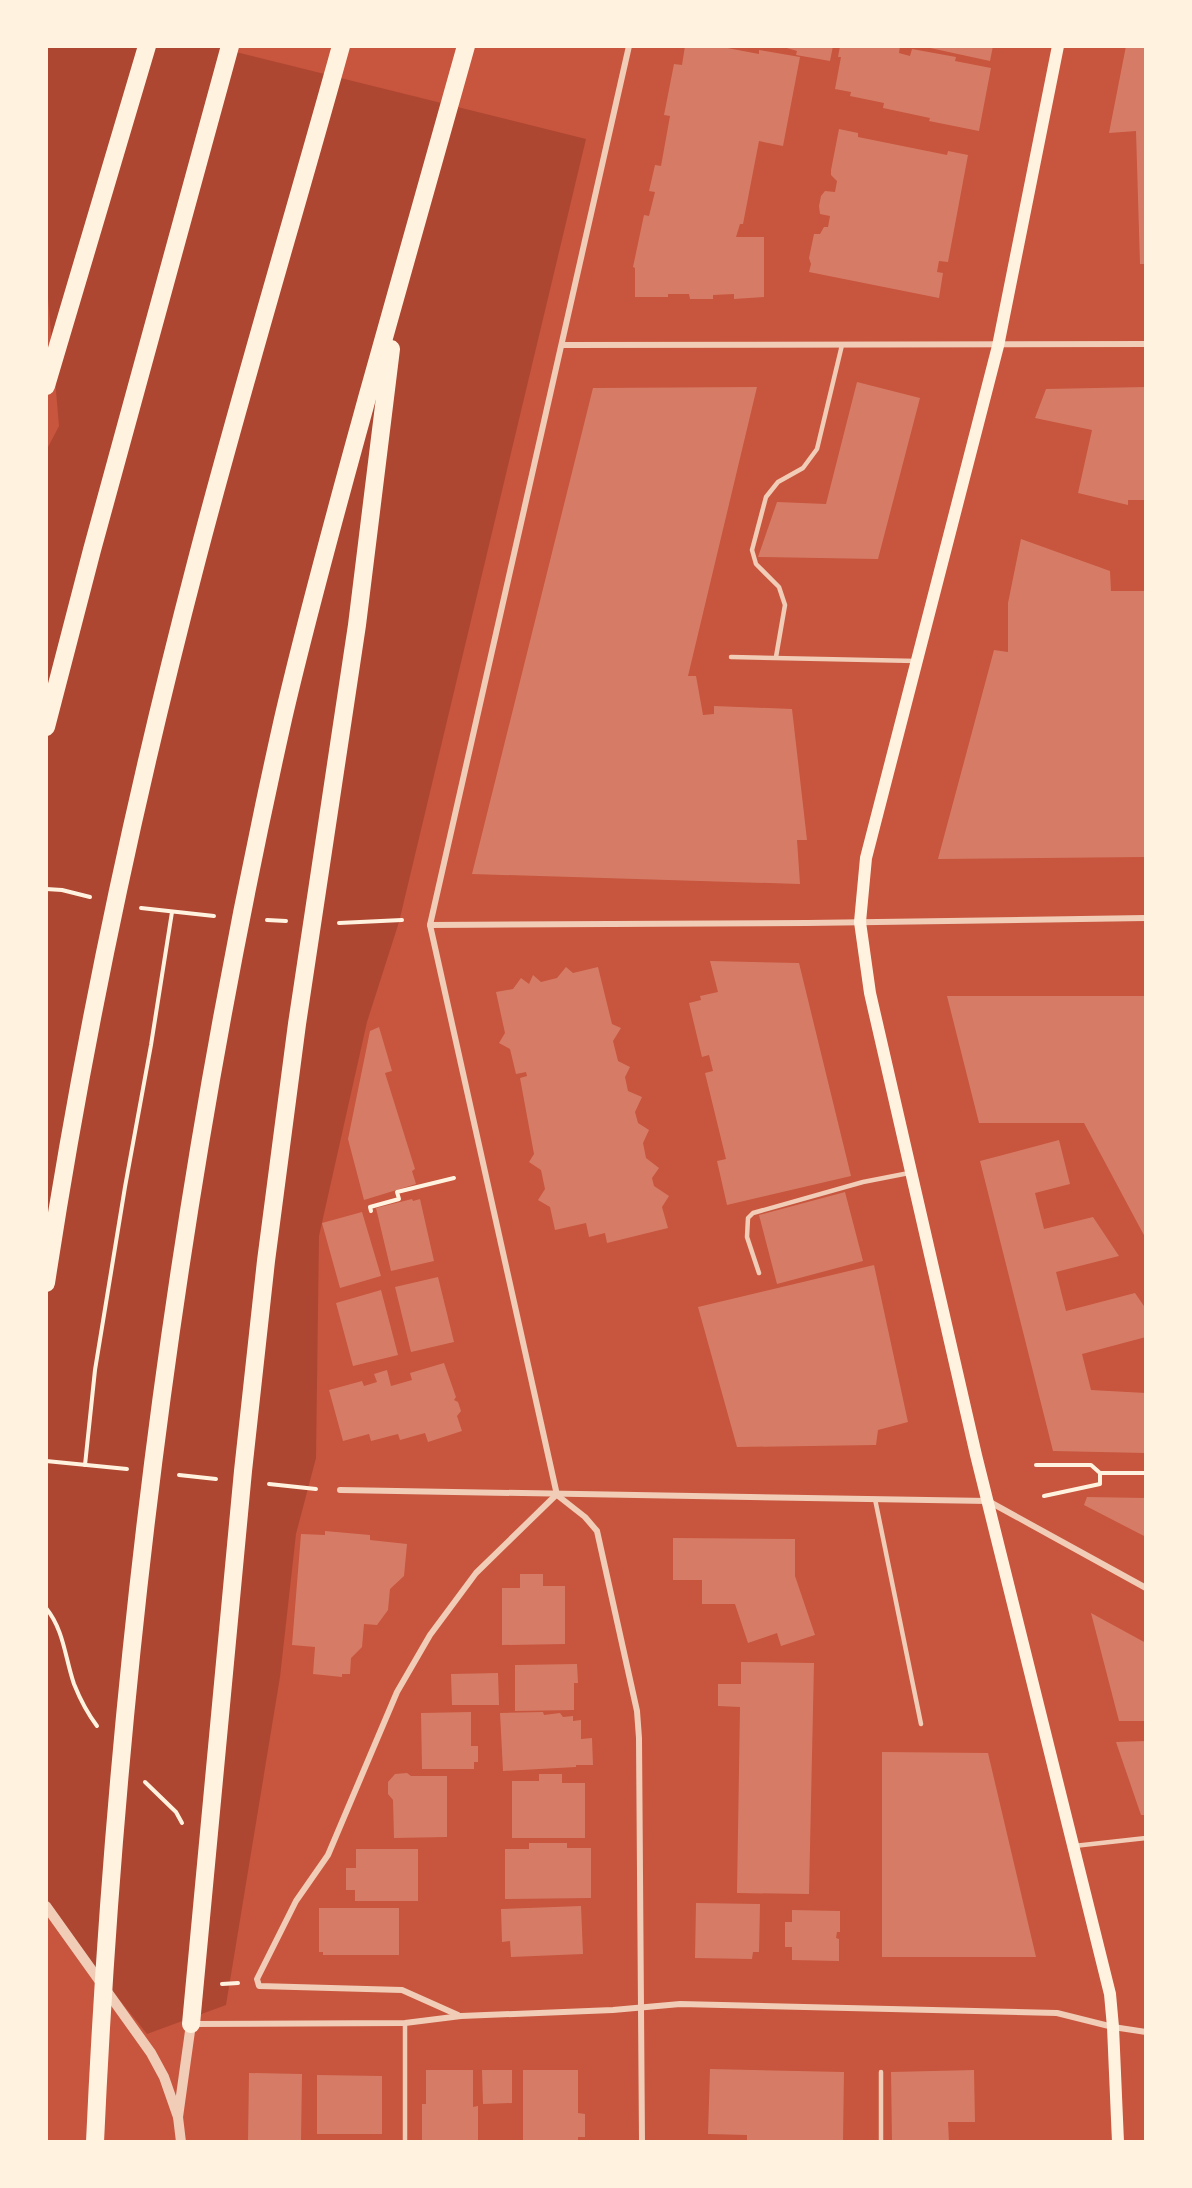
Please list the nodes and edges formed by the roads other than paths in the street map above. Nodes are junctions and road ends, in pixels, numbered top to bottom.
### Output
1 (147, 46) edge
2 (230, 46) edge
3 (341, 46) edge
4 (466, 46) edge
5 (629, 46) edge
6 (1058, 46) edge
7 (398, 288) junction
8 (1146, 344) edge
9 (562, 345) junction
10 (842, 345) junction
11 (998, 346) junction
12 (46, 386) edge
13 (731, 657) dead end
14 (776, 657) junction
15 (917, 661) junction
16 (46, 727) edge
17 (1146, 918) edge
18 (860, 922) junction
19 (430, 925) junction
20 (911, 1172) junction
21 (759, 1273) dead end
22 (46, 1283) edge
23 (340, 1491) dead end
24 (556, 1494) junction
25 (875, 1499) junction
26 (988, 1501) junction
27 (1146, 1588) edge
28 (921, 1724) dead end
29 (1146, 1839) edge
30 (1074, 1846) junction
31 (46, 1906) edge
32 (642, 2008) junction
33 (461, 2016) junction
34 (405, 2023) junction
35 (191, 2024) junction
36 (1113, 2027) junction
37 (1146, 2032) edge
38 (881, 2072) dead end
39 (178, 2117) junction
40 (95, 2142) edge
41 (181, 2142) edge
42 (405, 2142) edge
43 (642, 2142) edge
44 (881, 2142) edge
45 (1118, 2142) edge

1 - 12 highway
2 - 16 highway
3 - 22 highway
4 - 7 highway
5 - 9 street
6 - 11 main road
7 - 35 highway
7 - 40 highway
8 - 11 street
9 - 10 street
9 - 19 street
10 - 11 street
10 - 14 lane
11 - 15 main road
13 - 14 lane
14 - 15 lane
15 - 18 main road
17 - 18 street
18 - 19 street
18 - 20 main road
19 - 24 street
20 - 21 lane
20 - 26 main road
23 - 24 street
24 - 25 street
24 - 32 street
24 - 33 street
25 - 26 street
25 - 28 lane
26 - 27 street
26 - 30 main road
29 - 30 lane
30 - 36 main road
31 - 39 street
32 - 33 street
32 - 36 street
32 - 43 street
33 - 34 street
34 - 35 street
34 - 42 lane
35 - 39 street
36 - 37 street
36 - 45 main road
38 - 44 lane
39 - 41 street

